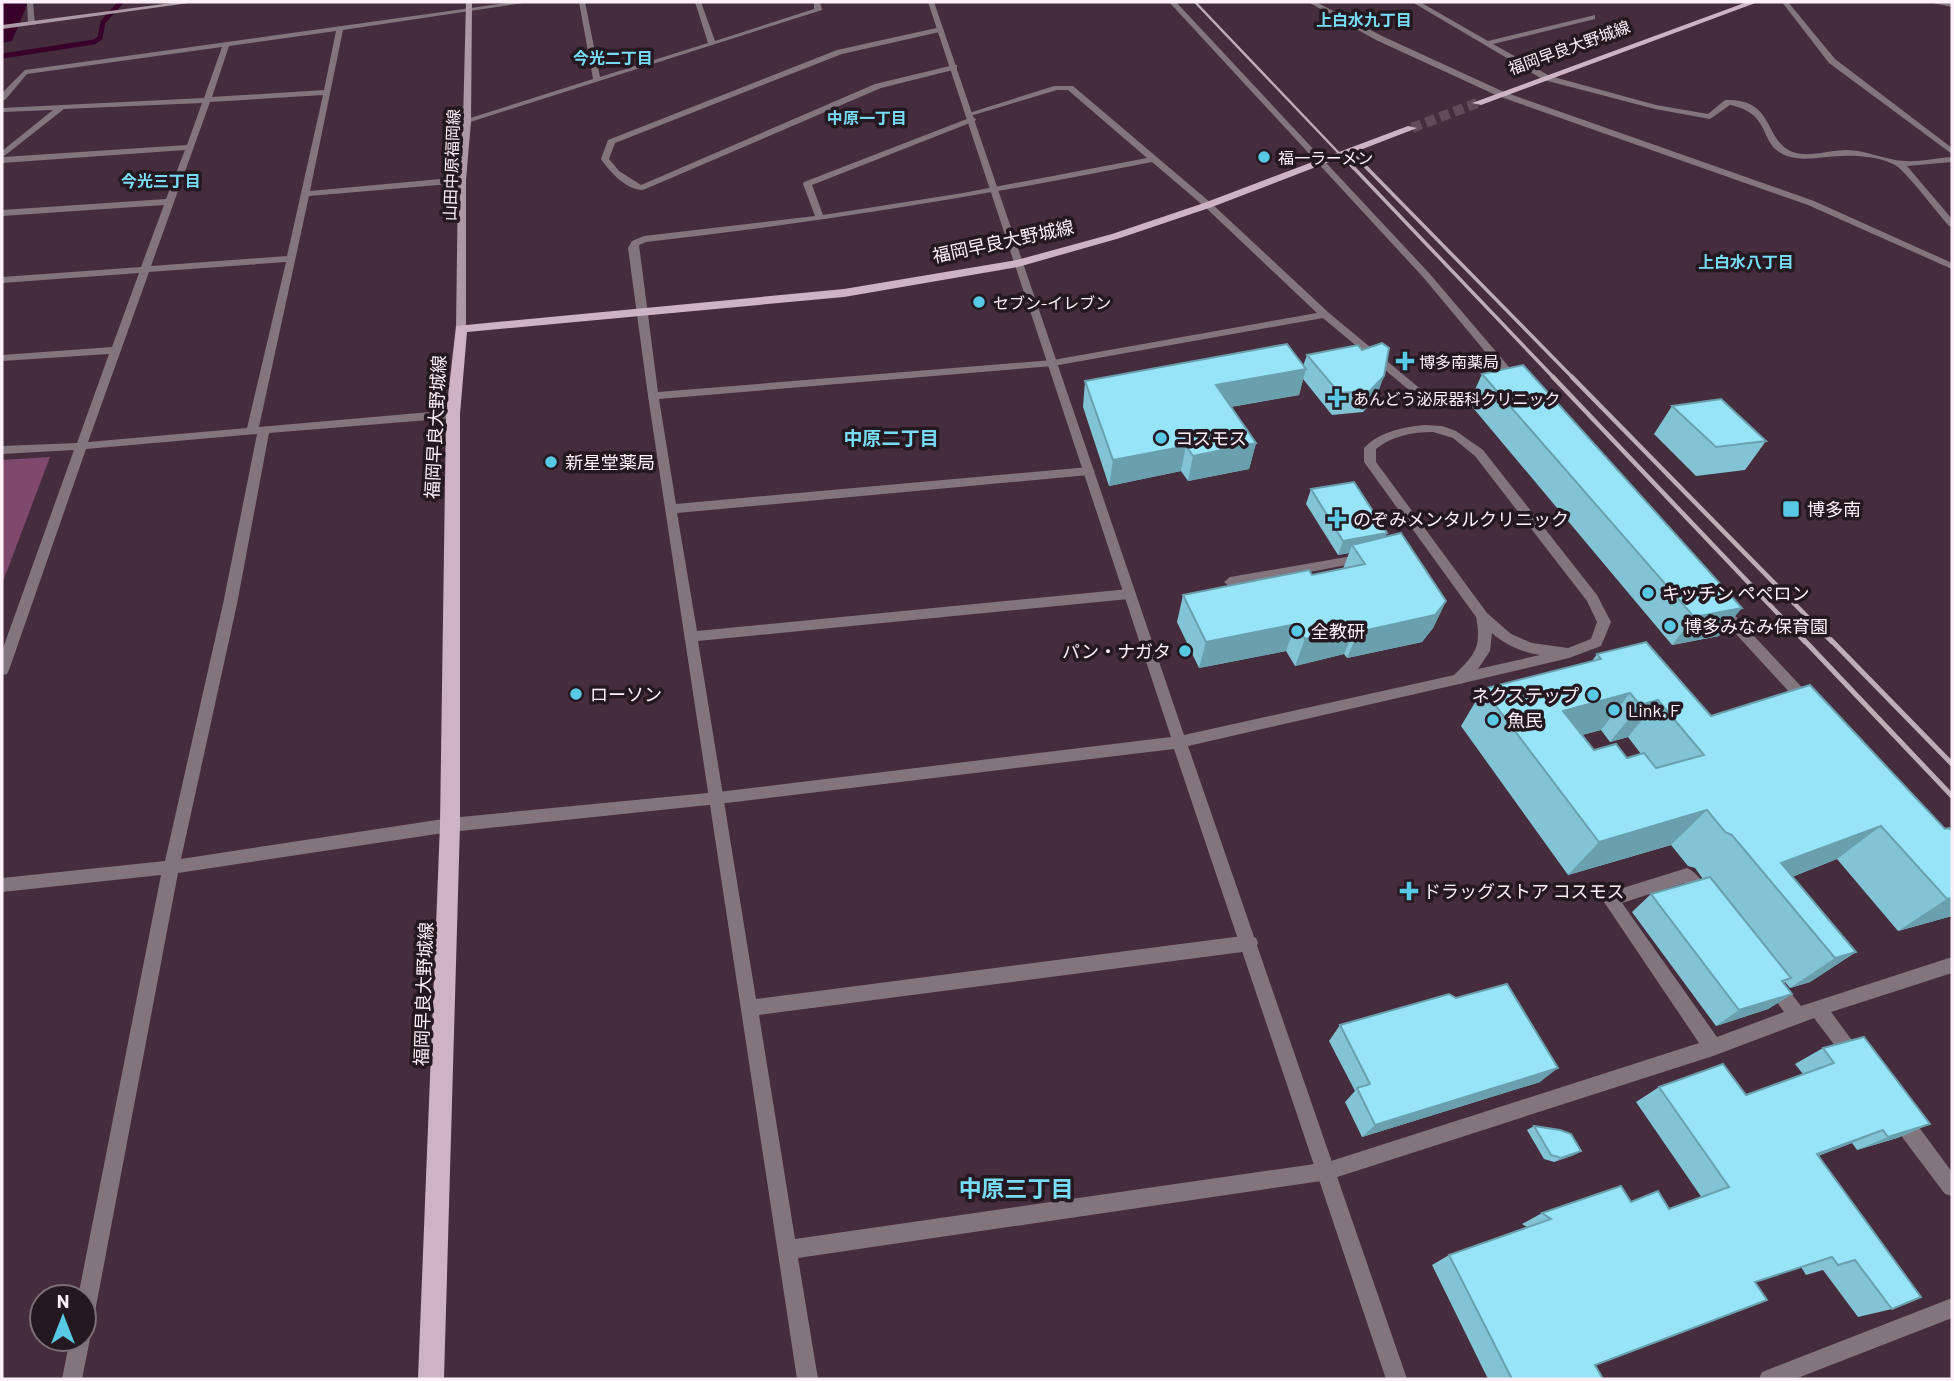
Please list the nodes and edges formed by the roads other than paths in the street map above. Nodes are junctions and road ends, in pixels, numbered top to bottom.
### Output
1 (30, 2) edge
2 (193, 2) edge
3 (527, 2) edge
4 (582, 2) edge
5 (698, 2) edge
6 (817, 2) edge
7 (931, 2) edge
8 (1172, 2) edge
9 (1311, 2) edge
10 (1416, 2) edge
11 (1754, 2) edge
12 (1785, 2) edge
13 (1931, 2) edge
14 (1952, 5) edge
15 (469, 6) edge
16 (1592, 17) dead end
17 (28, 24) junction
18 (2, 27) edge
19 (340, 29) junction
20 (941, 29) junction
21 (1488, 43) junction
22 (712, 44) junction
23 (226, 46) junction
24 (954, 67) junction
25 (1547, 78) junction
26 (597, 79) junction
27 (328, 92) junction
28 (1501, 94) junction
29 (2, 98) edge
30 (208, 100) junction
31 (1477, 103) tunnel mouth
32 (62, 107) junction
33 (2, 110) edge
34 (971, 117) junction
35 (467, 122) junction
36 (1412, 128) tunnel mouth
37 (189, 147) junction
38 (1952, 152) edge
39 (2, 157) edge
40 (1153, 159) junction
41 (1952, 159) edge
42 (1899, 163) junction
43 (1324, 164) junction
44 (462, 180) junction
45 (995, 192) junction
46 (304, 194) junction
47 (169, 202) junction
48 (1208, 205) junction
49 (2, 214) edge
50 (820, 218) junction
51 (1952, 224) edge
52 (289, 259) junction
53 (1018, 263) junction
54 (1952, 266) edge
55 (146, 269) junction
56 (2, 280) edge
57 (640, 312) junction
58 (1325, 315) junction
59 (461, 329) junction
60 (117, 350) junction
61 (2, 358) edge
62 (1053, 363) junction
63 (1518, 385) junction
64 (1527, 395) edge
65 (653, 396) junction
66 (453, 414) junction
67 (257, 432) junction
68 (81, 446) junction
69 (2, 450) edge
70 (1089, 471) junction
71 (671, 509) junction
72 (1430, 546) junction
73 (1410, 549) edge
74 (1374, 556) edge
75 (1230, 582) dead end
76 (1129, 594) junction
77 (1708, 595) edge
78 (1482, 616) junction
79 (692, 637) junction
80 (1569, 653) junction
81 (2, 670) edge
82 (1459, 679) junction
83 (1818, 714) edge
84 (1180, 742) junction
85 (718, 798) junction
86 (450, 825) junction
87 (171, 867) junction
88 (2, 885) edge
89 (1713, 908) edge
90 (1250, 943) junction
91 (1952, 965) edge
92 (1764, 973) edge
93 (750, 1008) junction
94 (1817, 1008) junction
95 (1798, 1016) junction
96 (1713, 1046) junction
97 (1865, 1072) edge
98 (1889, 1103) edge
99 (1328, 1171) junction
100 (1952, 1187) edge
101 (787, 1250) junction
102 (91, 1283) edge
103 (1952, 1308) edge
104 (77, 1353) edge
105 (72, 1379) edge
106 (431, 1379) edge
107 (807, 1379) edge
108 (1397, 1379) edge
109 (1769, 1379) edge

1 - 17 street
2 - 17 main road
3 - 15 street
4 - 26 street
5 - 22 street
6 - 22 street
7 - 20 street
8 - 43 street
9 - 28 street
10 - 21 street
11 - 25 main road, 福岡早良大野城線
12 - 38 street
13 - 14 street
15 - 19 street
15 - 35 main road, 山田中原福岡線
16 - 21 street
17 - 18 main road
19 - 23 street
19 - 27 street
20 - 24 street
20 - 24 street
21 - 25 street
22 - 26 street
23 - 29 street
23 - 30 street
24 - 34 street
25 - 28 main road, 福岡早良大野城線
25 - 42 street
26 - 35 street
27 - 30 street
27 - 46 street
28 - 31 main road, 福岡早良大野城線
28 - 54 street
30 - 32 street
30 - 37 street
32 - 33 street
32 - 39 street
34 - 40 street
34 - 45 street
34 - 50 street
35 - 44 main road, 山田中原福岡線
36 - 43 main road, 福岡早良大野城線
37 - 39 street
37 - 47 street
40 - 45 street
40 - 48 street
41 - 42 street
42 - 51 street
43 - 48 main road, 福岡早良大野城線
43 - 63 street
44 - 46 street
44 - 59 main road, 山田中原福岡線
45 - 50 street
45 - 53 street
46 - 52 street
47 - 49 street
47 - 55 street
48 - 53 main road, 福岡早良大野城線
48 - 58 street
50 - 57 street
52 - 55 street
52 - 67 street
53 - 57 main road, 福岡早良大野城線
53 - 62 street
55 - 56 street
55 - 60 street
57 - 59 main road, 福岡早良大野城線
57 - 65 street
58 - 62 street
58 - 63 street
59 - 66 main road, 福岡早良大野城線
60 - 61 street
60 - 68 street
62 - 65 street
62 - 70 street
63 - 64 street
65 - 71 street
66 - 67 street
66 - 86 main road, 福岡早良大野城線
67 - 68 street
67 - 87 street
68 - 69 street
68 - 81 street
70 - 71 street
70 - 76 street
71 - 79 street
72 - 73 street
72 - 78 street
72 - 80 street
74 - 75 street
76 - 79 street
76 - 84 street
77 - 83 street
78 - 80 street
78 - 82 street
79 - 85 street
80 - 82 street
82 - 84 street
84 - 85 street
84 - 90 street
85 - 86 street
85 - 93 street
86 - 87 street
86 - 106 main road, 福岡早良大野城線
87 - 88 street
87 - 102 street
89 - 96 street
90 - 93 street
90 - 99 street
91 - 94 street
92 - 95 street
93 - 101 street
94 - 95 street
94 - 97 street
95 - 96 street
96 - 99 street
98 - 100 street
99 - 101 street
99 - 108 street
101 - 107 street
103 - 109 street
104 - 105 street

